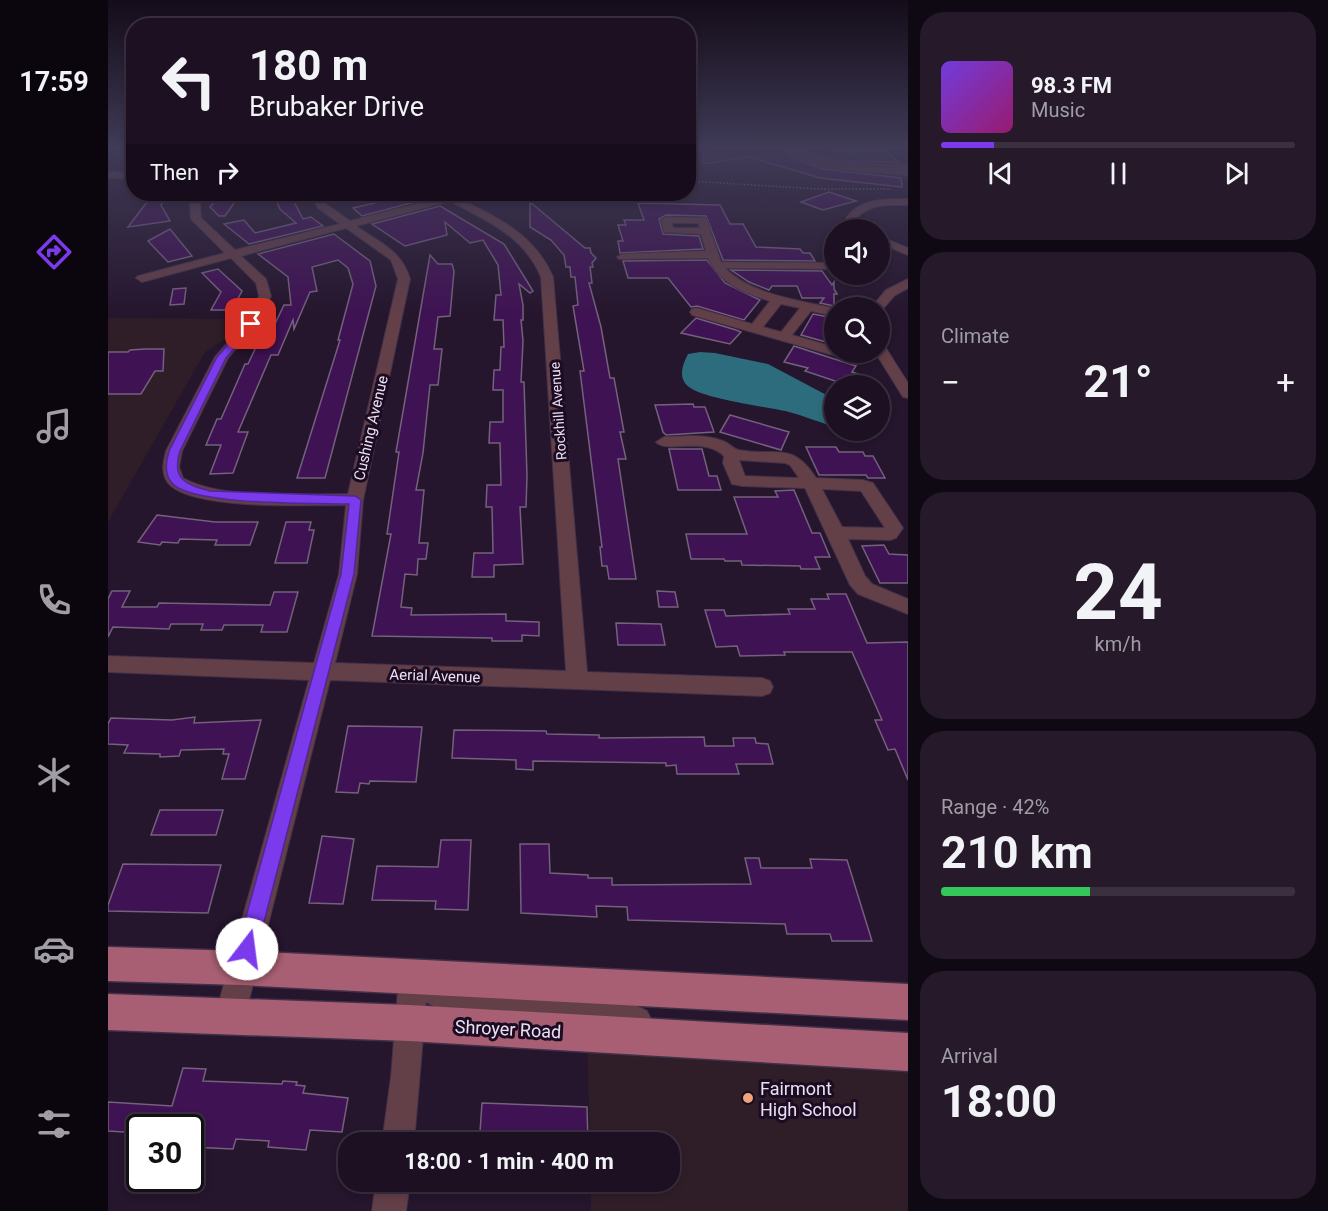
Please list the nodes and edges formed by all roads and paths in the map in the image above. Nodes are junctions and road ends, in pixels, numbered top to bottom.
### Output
1 (195, 204) edge
2 (321, 204) edge
3 (422, 204) edge
4 (461, 204) edge
5 (877, 204) edge
6 (852, 219) edge
7 (348, 225) junction
8 (706, 231) dead end
9 (890, 244) edge
10 (908, 252) edge
11 (233, 255) junction
12 (623, 257) dead end
13 (716, 260) junction
14 (792, 265) junction
15 (824, 266) edge
16 (824, 274) edge
17 (142, 278) dead end
18 (908, 283) edge
19 (887, 297) edge
20 (780, 298) junction
21 (808, 306) junction
22 (824, 310) edge
23 (696, 312) dead end
24 (755, 328) junction
25 (784, 337) junction
26 (824, 348) edge
27 (890, 360) edge
28 (902, 373) edge
29 (908, 394) edge
30 (664, 441) dead end
31 (732, 455) junction
32 (809, 483) junction
33 (355, 500) junction
34 (835, 533) junction
35 (908, 607) edge
36 (108, 664) edge
37 (322, 671) junction
38 (577, 681) junction
39 (762, 687) dead end
40 (108, 964) edge
41 (242, 968) junction
42 (413, 977) junction
43 (908, 1002) edge
44 (108, 1012) edge
45 (230, 1016) junction
46 (409, 1023) junction
47 (668, 1038) junction
48 (908, 1052) edge
49 (399, 1132) edge
50 (392, 1192) edge
51 (389, 1211) edge

1 - 11 street
2 - 7 street, Cushing Avenue
3 - 7 street
4 - 38 street, Rockhill Avenue
5 - 6 street
7 - 11 street
7 - 33 street, Cushing Avenue
8 - 13 street
9 - 10 street
11 - 17 street
11 - 33 street
12 - 13 street
13 - 14 street
13 - 20 street
14 - 15 street
14 - 16 street
18 - 19 street
20 - 21 street
20 - 24 street
21 - 22 street
21 - 25 street
23 - 24 street
24 - 25 street
25 - 26 street
27 - 28 street
28 - 29 street
30 - 31 street
31 - 32 street
31 - 32 street
32 - 34 street
32 - 34 street
33 - 37 street, Cushing Avenue
34 - 35 street
36 - 37 street, Aerial Avenue
37 - 38 street, Aerial Avenue
37 - 41 street, Cushing Avenue
38 - 39 street, Aerial Avenue
40 - 41 main road
41 - 42 main road
41 - 45 street, Cushing Avenue
42 - 43 main road
42 - 46 street
42 - 47 street
44 - 45 main road, Shroyer Road
45 - 46 main road, Shroyer Road
46 - 47 main road, Shroyer Road
46 - 49 street
47 - 48 main road, Shroyer Road
50 - 51 street

